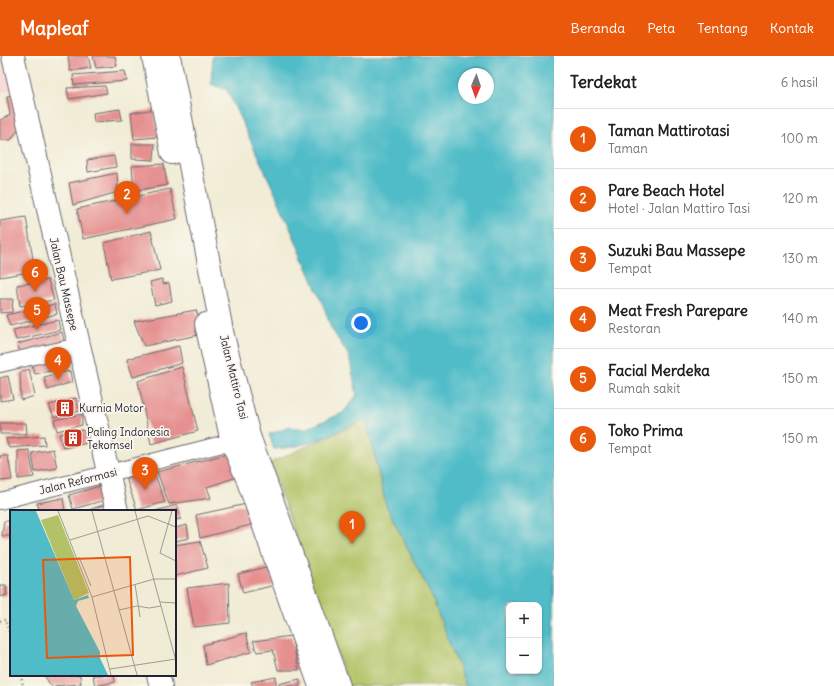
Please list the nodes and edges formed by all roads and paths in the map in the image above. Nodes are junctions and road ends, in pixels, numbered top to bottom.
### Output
1 (13, 56) edge
2 (153, 56) edge
3 (169, 56) edge
4 (78, 346) junction
5 (0, 364) edge
6 (241, 439) junction
7 (107, 473) junction
8 (0, 501) edge
9 (117, 510) edge
10 (0, 621) edge
11 (10, 634) edge
12 (21, 676) edge
13 (158, 676) edge
14 (23, 686) edge
15 (161, 686) edge
16 (320, 686) edge
17 (339, 686) edge

1 - 4 main road, Jalan Bau Massepe
2 - 6 main road, Jalan Mattiro Tasi
3 - 6 main road, Jalan Mattiro Tasi
4 - 5 street
4 - 7 main road, Jalan Bau Massepe
6 - 7 street, Jalan Reformasi
6 - 16 main road, Jalan Mattiro Tasi
6 - 17 main road, Jalan Mattiro Tasi
7 - 8 street, Jalan Reformasi
7 - 9 main road, Jalan Bau Massepe
10 - 11 path
12 - 14 path
13 - 15 main road

